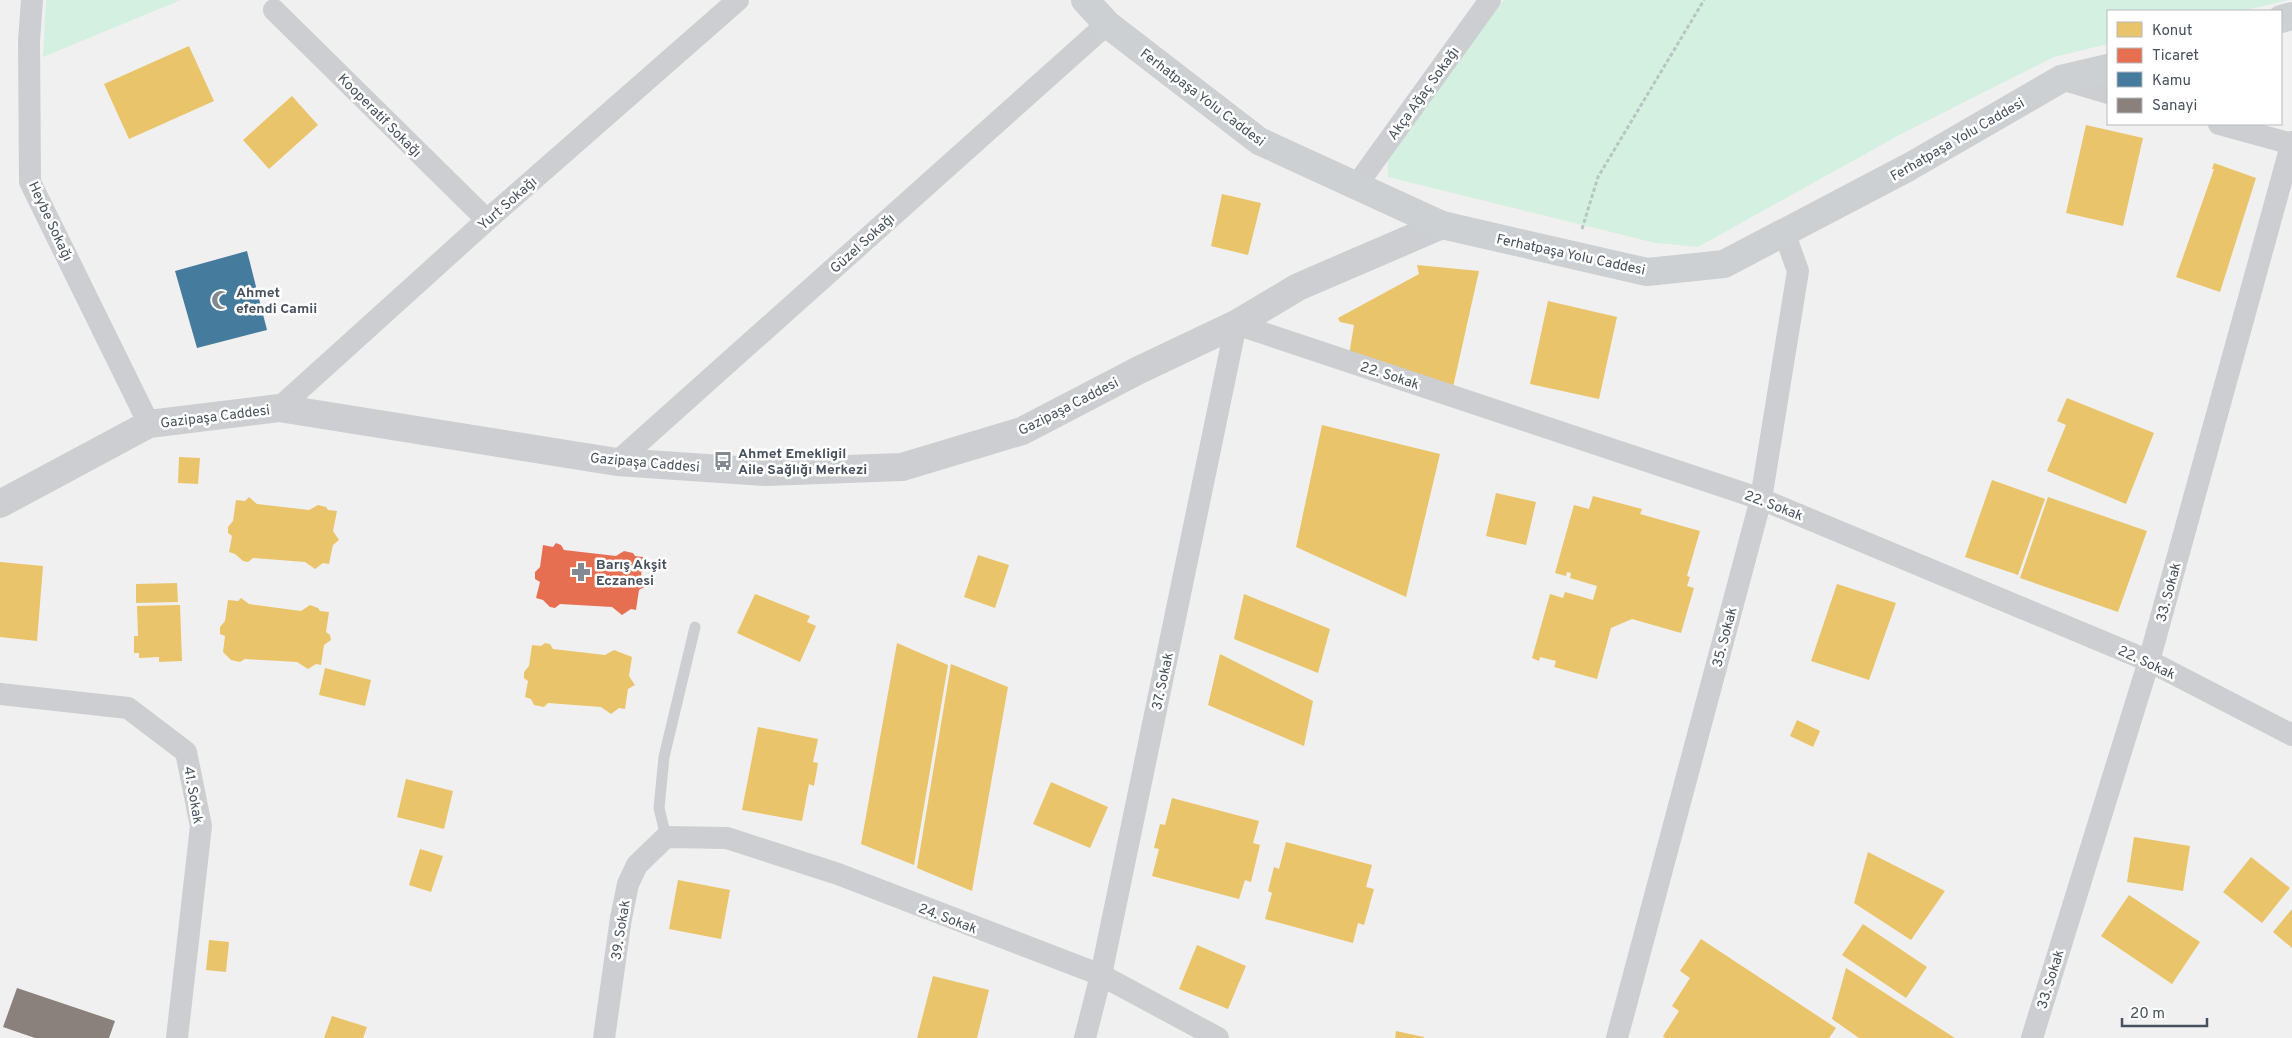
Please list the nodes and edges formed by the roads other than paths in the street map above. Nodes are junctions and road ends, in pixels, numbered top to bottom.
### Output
1 (32, 0) edge
2 (738, 0) edge
3 (1085, 0) edge
4 (1490, 0) edge
5 (274, 10) dead end
6 (1107, 24) junction
7 (2107, 68) edge
8 (2061, 79) junction
9 (2107, 92) edge
10 (2222, 125) edge
11 (2292, 143) edge
12 (1356, 186) junction
13 (487, 220) junction
14 (1442, 225) junction
15 (1784, 232) junction
16 (1236, 324) junction
17 (279, 408) junction
18 (149, 424) junction
19 (617, 462) junction
20 (1761, 499) junction
21 (0, 504) edge
22 (695, 627) dead end
23 (2149, 661) junction
24 (0, 694) edge
25 (2292, 735) edge
26 (666, 837) junction
27 (1101, 975) junction
28 (178, 1038) edge
29 (604, 1038) edge
30 (1086, 1038) edge
31 (1218, 1038) edge
32 (1617, 1038) edge
33 (2032, 1038) edge

1 - 18 street, Heybe Sokağı
2 - 13 street, Yurt Sokağı
3 - 6 main road, Ferhatpaşa Yolu Caddesi
4 - 12 street, Akça Ağaç Sokağı
5 - 13 street, Kooperatif Sokağı
6 - 12 main road, Ferhatpaşa Yolu Caddesi
6 - 19 street, Güzel Sokağı
7 - 8 main road, Ferhatpaşa Yolu Caddesi
8 - 9 street
8 - 15 main road, Ferhatpaşa Yolu Caddesi
10 - 11 street
11 - 23 street, 33. Sokak
12 - 14 main road, Ferhatpaşa Yolu Caddesi
13 - 17 street, Yurt Sokağı
14 - 15 main road, Ferhatpaşa Yolu Caddesi
14 - 16 street, Gazipaşa Caddesi
15 - 20 street, 35. Sokak
16 - 19 street, Gazipaşa Caddesi
16 - 20 street, 22. Sokak
16 - 27 street, 37. Sokak
17 - 18 street, Gazipaşa Caddesi
17 - 19 street, Gazipaşa Caddesi
18 - 21 street, Gazipaşa Caddesi
20 - 23 street, 22. Sokak
20 - 32 street, 35. Sokak
22 - 26 lane
23 - 25 street, 22. Sokak
23 - 33 street, 33. Sokak
24 - 28 street, 41. Sokak
26 - 27 street, 24. Sokak
26 - 29 street, 39. Sokak
27 - 30 street, 37. Sokak
27 - 31 street, 24. Sokak

